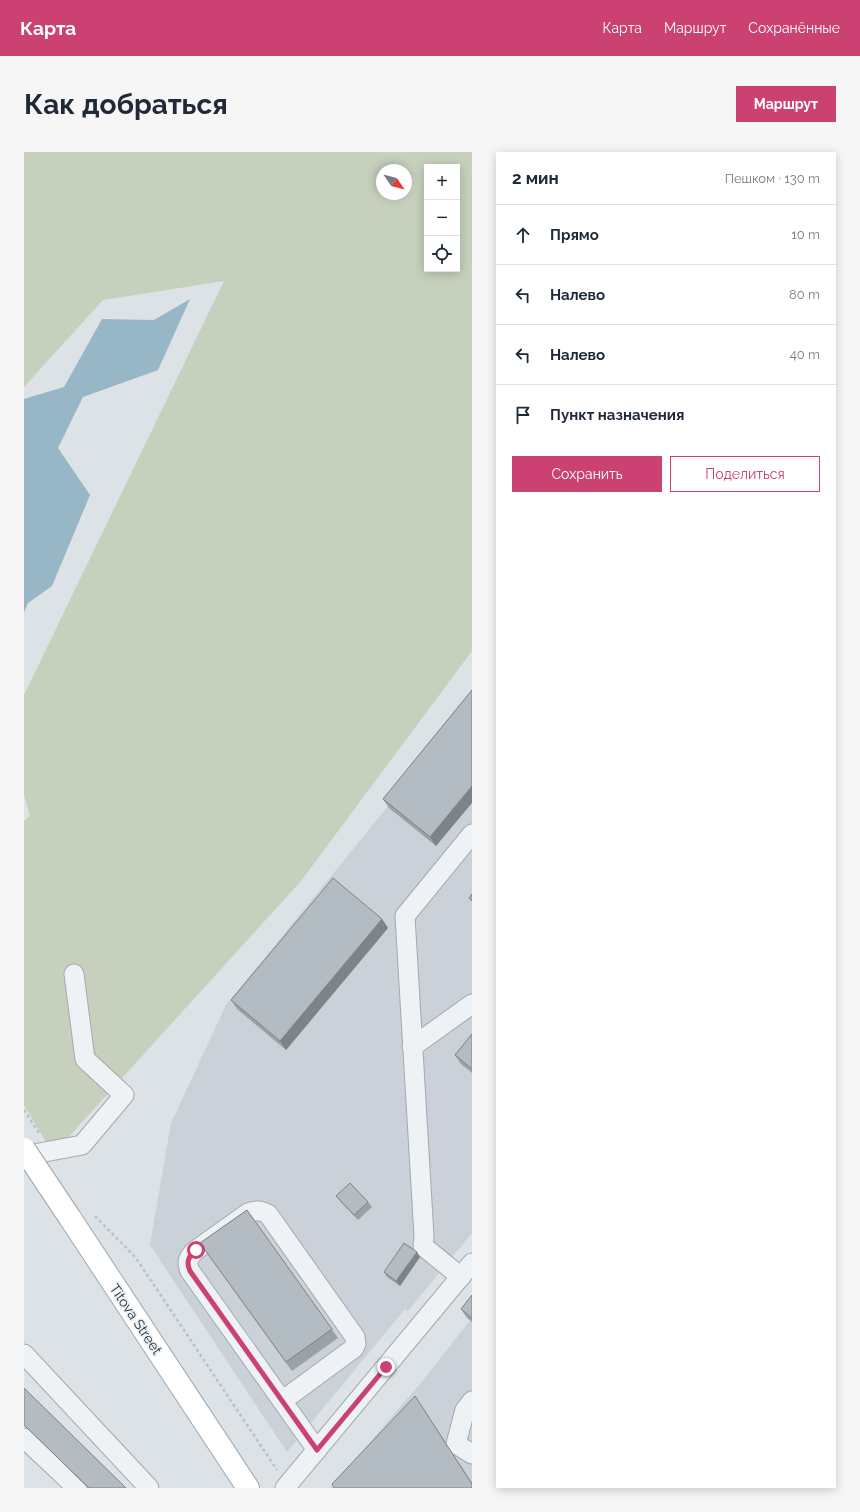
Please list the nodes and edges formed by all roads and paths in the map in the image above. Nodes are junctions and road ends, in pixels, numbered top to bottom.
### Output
1 (472, 834) edge
2 (74, 974) dead end
3 (472, 1004) edge
4 (412, 1048) junction
5 (24, 1149) edge
6 (24, 1156) edge
7 (92, 1213) dead end
8 (466, 1270) edge
9 (24, 1354) edge
10 (282, 1401) junction
11 (472, 1401) edge
12 (24, 1438) edge
13 (317, 1450) junction
14 (472, 1454) edge
15 (286, 1487) edge
16 (78, 1488) edge
17 (149, 1488) edge
18 (248, 1488) edge

1 - 4 street
2 - 6 street
3 - 4 street
4 - 8 street
5 - 18 main road, Titova Street, bridge
7 - 15 path
8 - 13 street
9 - 17 street
10 - 10 street
10 - 13 street
11 - 14 street
12 - 16 street
13 - 15 street

